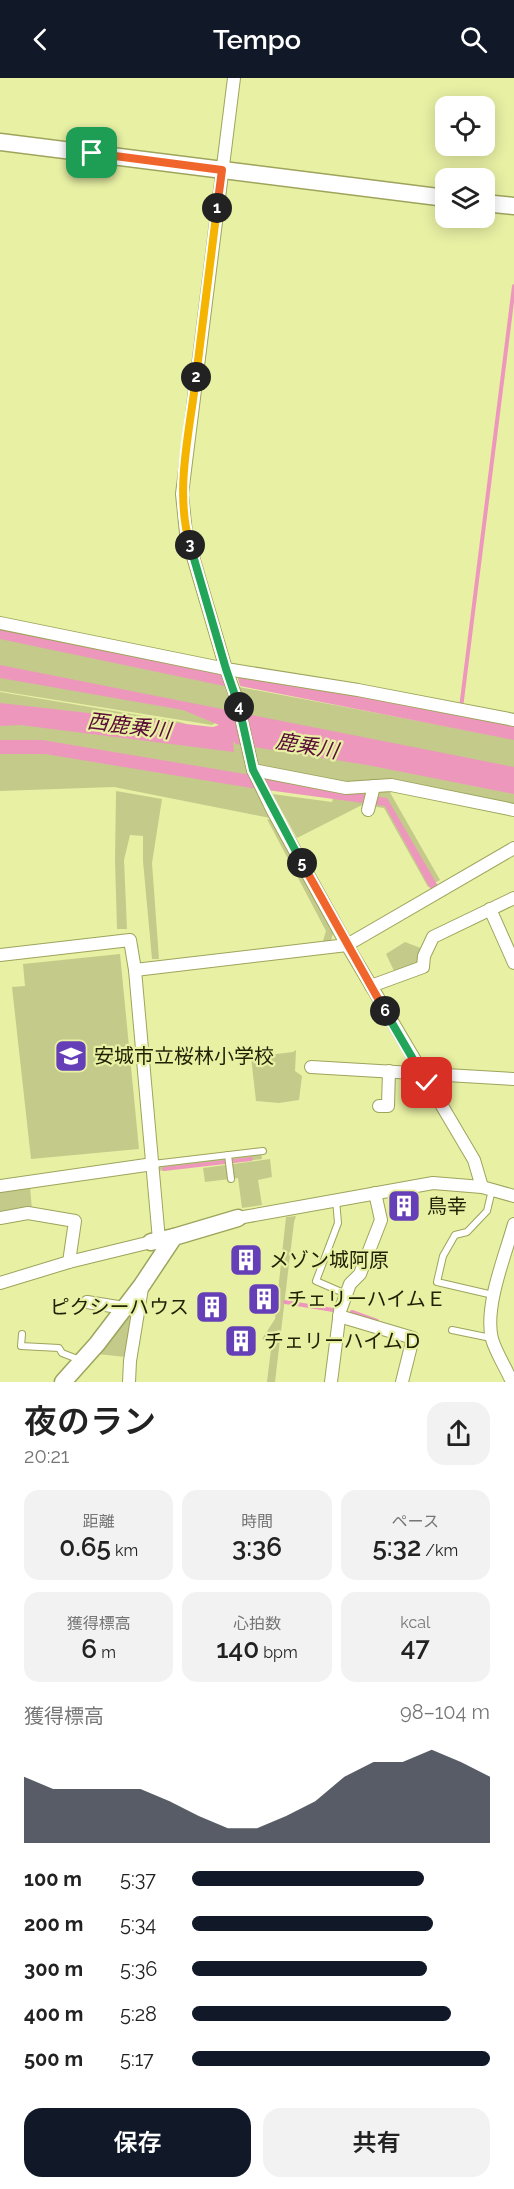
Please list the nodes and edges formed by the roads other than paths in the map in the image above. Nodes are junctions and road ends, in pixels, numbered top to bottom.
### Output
1 (234, 78) edge
2 (0, 142) edge
3 (222, 170) junction
4 (435, 197) edge
5 (495, 203) edge
6 (514, 206) edge
7 (0, 623) edge
8 (226, 669) junction
9 (514, 720) edge
10 (255, 775) junction
11 (514, 810) edge
12 (514, 848) edge
13 (514, 898) edge
14 (490, 909) junction
15 (347, 945) junction
16 (0, 955) edge
17 (513, 960) edge
18 (135, 970) junction
19 (371, 986) junction
20 (311, 1067) dead end
21 (389, 1071) junction
22 (421, 1073) junction
23 (514, 1079) edge
24 (379, 1106) dead end
25 (263, 1151) dead end
26 (228, 1155) junction
27 (153, 1164) junction
28 (231, 1179) dead end
29 (0, 1186) edge
30 (487, 1188) junction
31 (375, 1193) junction
32 (514, 1196) edge
33 (336, 1200) junction
34 (0, 1218) edge
35 (238, 1218) joint
36 (514, 1224) edge
37 (162, 1240) junction
38 (69, 1262) junction
39 (0, 1282) edge
40 (142, 1285) junction
41 (346, 1294) junction
42 (493, 1294) junction
43 (87, 1302) dead end
44 (124, 1308) junction
45 (339, 1316) junction
46 (452, 1330) dead end
47 (22, 1334) dead end
48 (492, 1338) junction
49 (83, 1361) junction
50 (512, 1379) edge
51 (63, 1382) edge
52 (129, 1382) edge
53 (331, 1382) edge
54 (402, 1382) edge

1 - 3 street
2 - 3 street
3 - 4 street
3 - 8 street
5 - 6 street
7 - 8 street
8 - 9 street
8 - 10 street
10 - 11 street
10 - 15 street
12 - 15 street
13 - 14 street
14 - 17 street
14 - 19 street
15 - 18 street
15 - 19 street
16 - 18 street
18 - 27 street
19 - 22 street
20 - 21 street
21 - 22 street
21 - 24 street
22 - 23 street
22 - 30 street
25 - 26 lane
26 - 27 lane
26 - 28 lane
27 - 29 street
27 - 37 street
30 - 31 street
30 - 32 street
30 - 42 lane
31 - 33 street
31 - 41 street
33 - 35 street
33 - 41 lane
34 - 38 street
35 - 37 street
36 - 42 street
37 - 38 street
37 - 40 street
38 - 39 street
40 - 44 street
40 - 52 street
41 - 45 street
42 - 48 street
43 - 44 street
44 - 49 street
45 - 53 street
45 - 54 street
46 - 48 lane
47 - 49 lane
48 - 50 street
49 - 51 street

